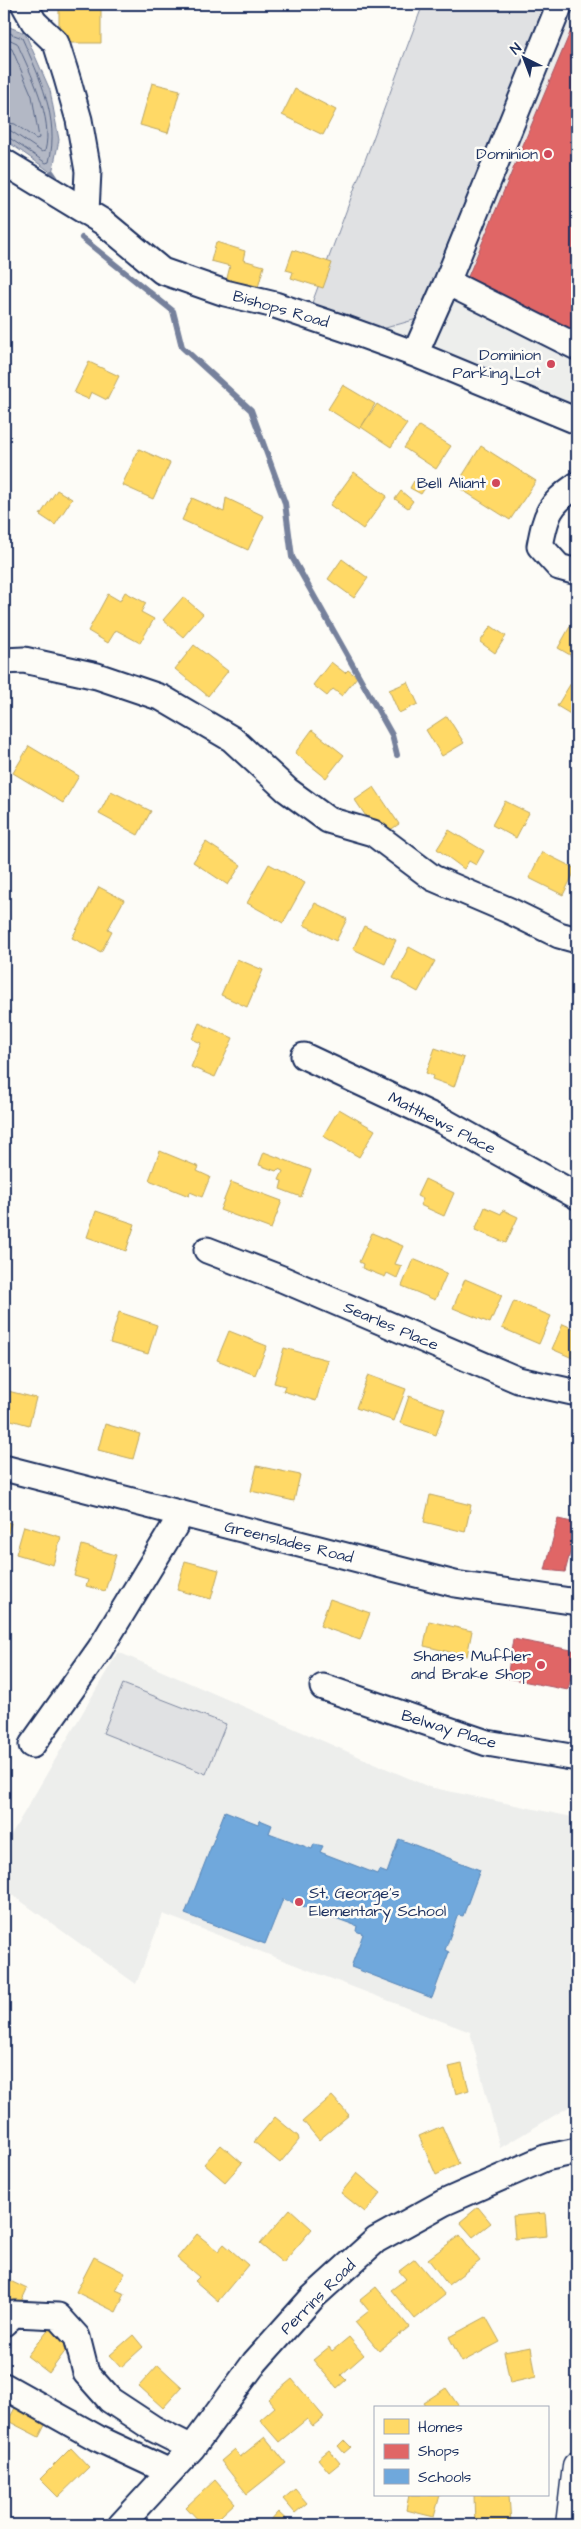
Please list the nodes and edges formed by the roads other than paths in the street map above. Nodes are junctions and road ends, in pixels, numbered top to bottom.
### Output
1 (24, 4) edge
2 (560, 4) edge
3 (4, 162) edge
4 (86, 212) junction
5 (447, 282) junction
6 (577, 347) edge
7 (415, 354) junction
8 (577, 421) edge
9 (577, 485) edge
10 (577, 572) edge
11 (4, 661) edge
12 (577, 940) edge
13 (304, 1056) dead end
14 (577, 1196) edge
15 (207, 1250) dead end
16 (577, 1394) edge
17 (4, 1468) edge
18 (182, 1514) junction
19 (577, 1602) edge
20 (324, 1687) dead end
21 (32, 1745) dead end
22 (577, 1758) edge
23 (577, 2152) edge
24 (4, 2323) edge
25 (4, 2386) edge
26 (192, 2448) junction
27 (577, 2466) edge
28 (170, 2472) junction
29 (121, 2525) edge
30 (570, 2525) edge

1 - 4 street
2 - 5 street
3 - 4 street, Bishops Road
4 - 7 street, Bishops Road
5 - 6 street
5 - 7 street
7 - 8 street, Bishops Road
9 - 10 street
11 - 12 street
13 - 14 street, Matthews Place
15 - 16 street, Searles Place
17 - 18 street, Greenslades Road
18 - 19 street, Greenslades Road
18 - 21 street
20 - 22 street, Belway Place
23 - 26 street, Perrins Road
24 - 26 street
25 - 28 street
26 - 28 street, Perrins Road
27 - 30 main road
28 - 29 street, Perrins Road

